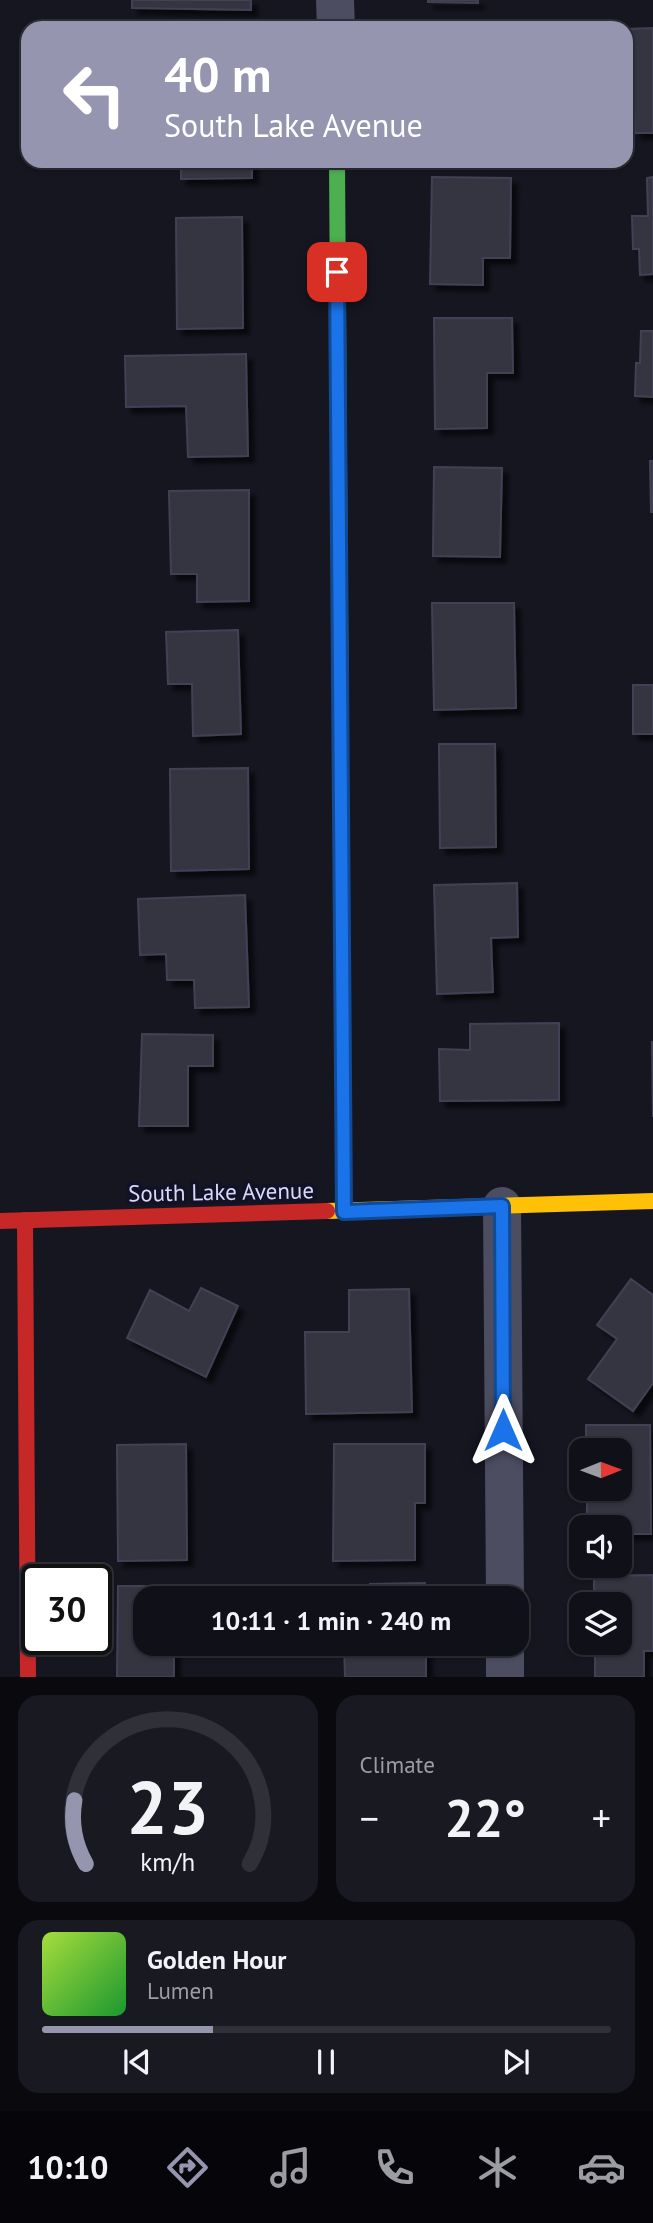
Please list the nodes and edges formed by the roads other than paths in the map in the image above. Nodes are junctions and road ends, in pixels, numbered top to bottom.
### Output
1 (335, 0) edge
2 (335, 21) edge
3 (337, 168) edge
4 (653, 1200) edge
5 (502, 1206) junction
6 (344, 1212) junction
7 (25, 1220) junction
8 (0, 1221) edge
9 (505, 1586) edge
10 (505, 1656) edge
11 (28, 1677) edge
12 (505, 1677) edge

1 - 2 street
3 - 6 street
4 - 5 street, South Lake Avenue
5 - 6 street, South Lake Avenue
5 - 9 street
6 - 7 street, South Lake Avenue
7 - 8 street, South Lake Avenue
7 - 11 street
10 - 12 street

